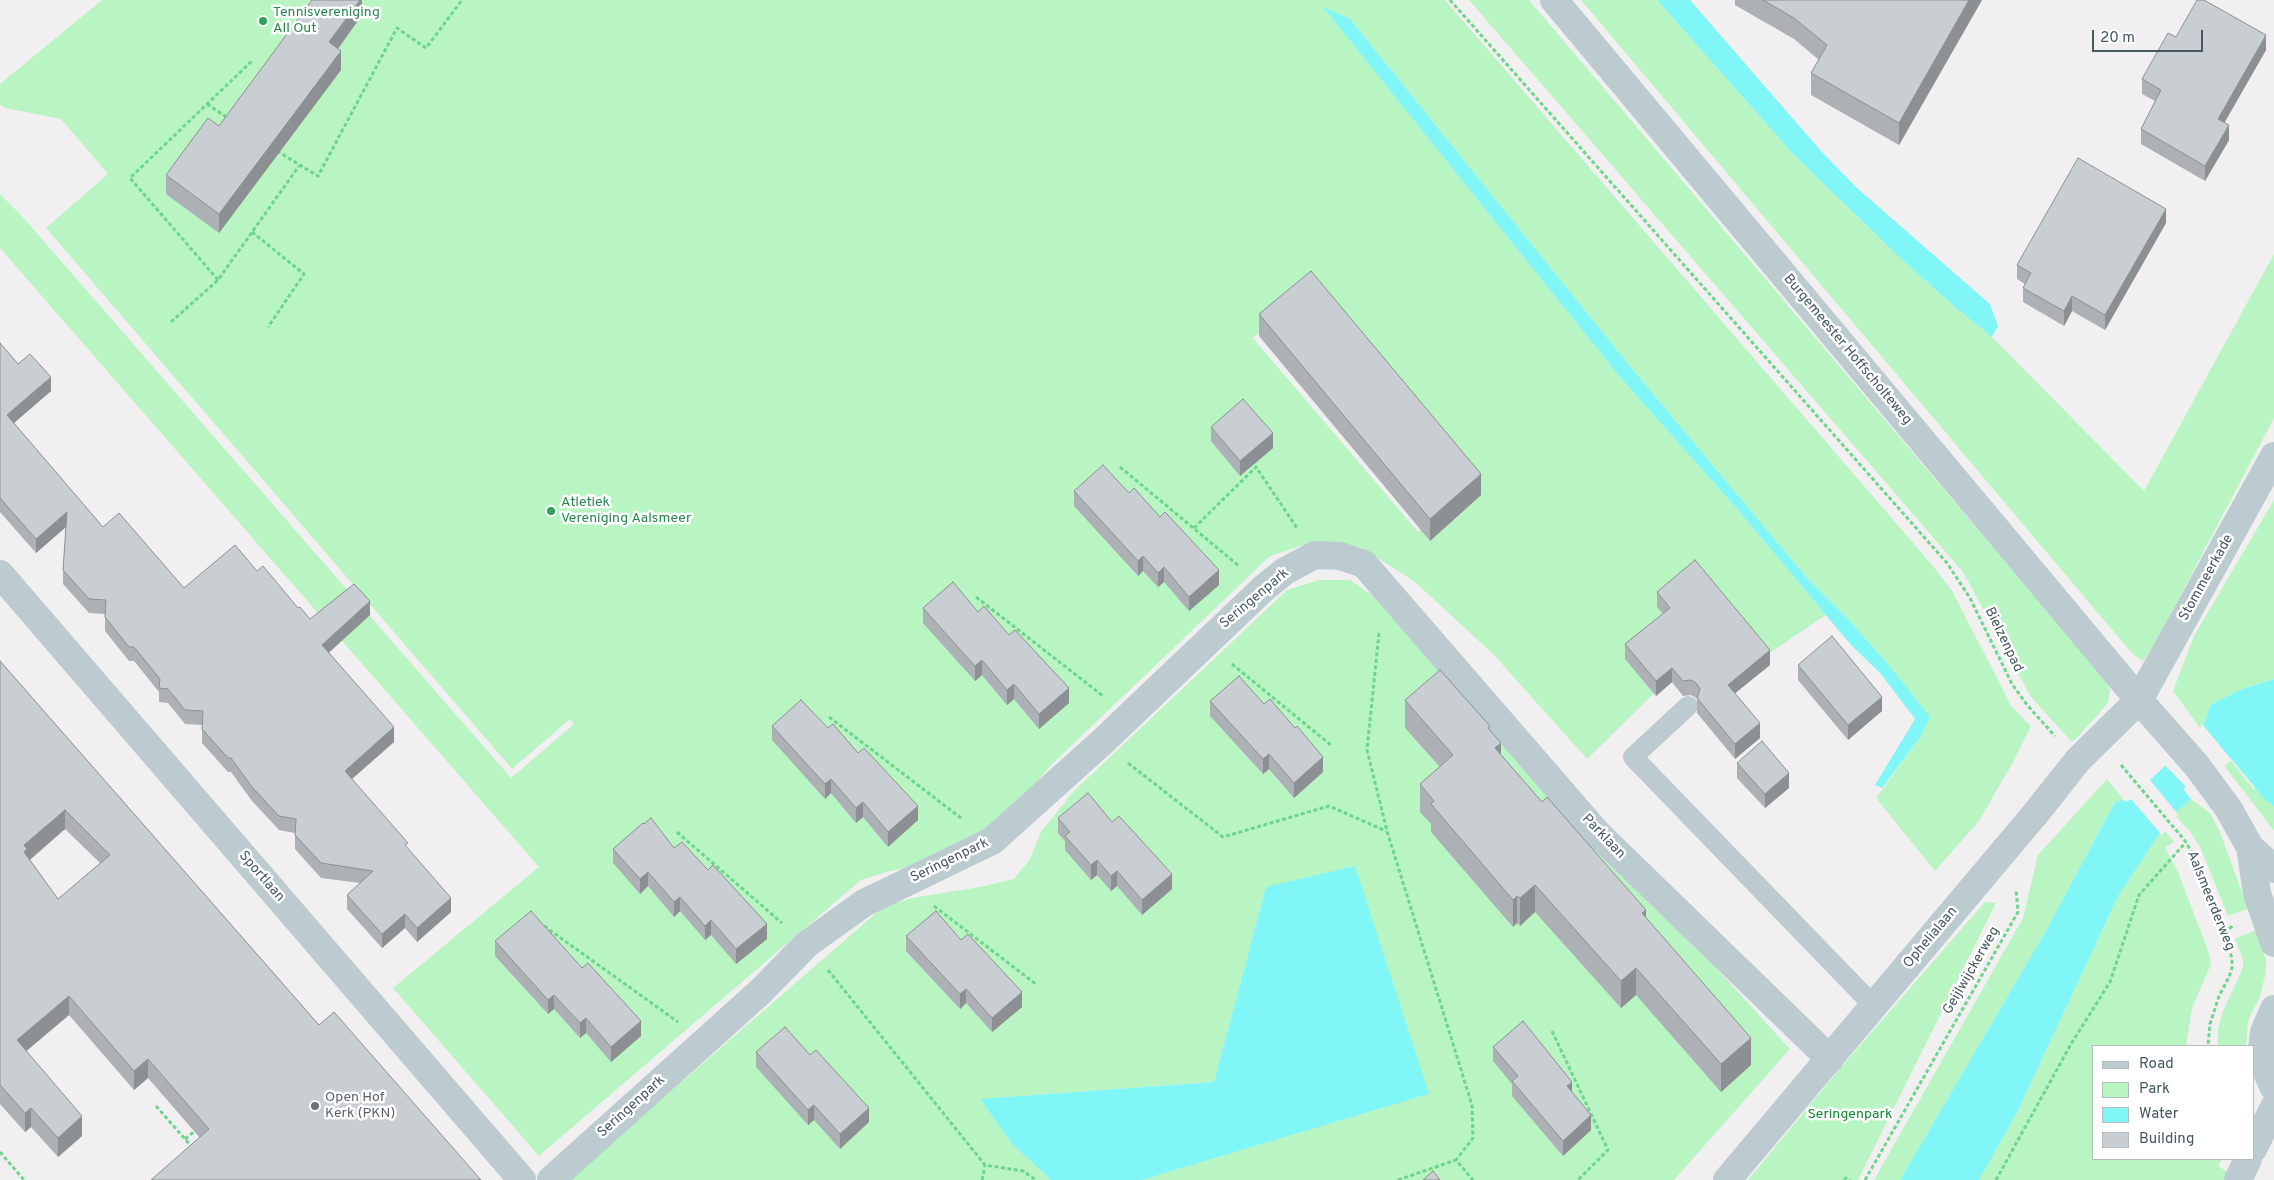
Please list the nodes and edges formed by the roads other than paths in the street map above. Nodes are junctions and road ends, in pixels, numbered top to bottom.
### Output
1 (1554, 0) edge
2 (2274, 456) edge
3 (0, 574) edge
4 (1394, 598) joint
5 (1688, 706) dead end
6 (2148, 709) junction
7 (2250, 847) junction
8 (2274, 869) edge
9 (2274, 943) edge
10 (1873, 1005) junction
11 (2274, 1009) edge
12 (1830, 1059) junction
13 (2274, 1088) edge
14 (2274, 1107) edge
15 (2254, 1147) edge
16 (2248, 1160) edge
17 (522, 1180) edge
18 (551, 1180) edge
19 (1727, 1180) edge
20 (2238, 1180) edge

1 - 6 street, Burgemeester Hoffscholteweg
2 - 6 street, Stommeerkade
3 - 17 street, Sportlaan
4 - 12 street, Parklaan
4 - 18 street, Seringenpark
5 - 10 lane
6 - 7 street
6 - 10 street, Ophelialaan
7 - 8 street
7 - 9 street
10 - 12 street, Ophelialaan
11 - 13 street
12 - 19 street, Ophelialaan
14 - 15 street
16 - 20 street

